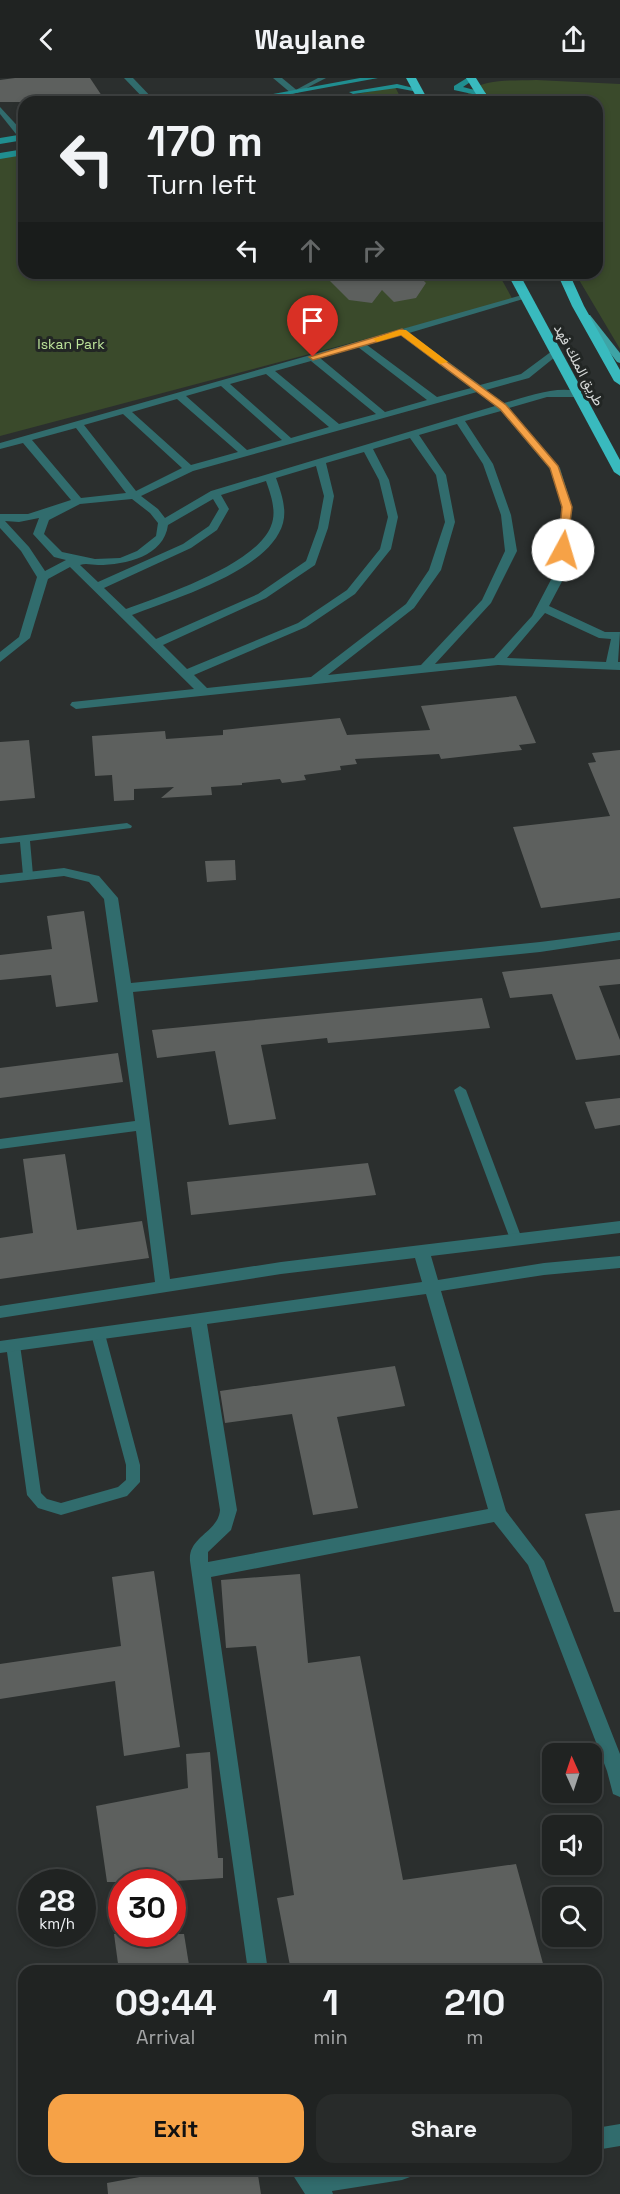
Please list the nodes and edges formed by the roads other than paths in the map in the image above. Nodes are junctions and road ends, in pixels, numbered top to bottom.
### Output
1 (128, 78) edge
2 (277, 78) edge
3 (323, 78) edge
4 (374, 78) edge
5 (411, 78) edge
6 (471, 78) edge
7 (418, 90) junction
8 (294, 92) junction
9 (346, 94) dead end
10 (146, 96) edge
11 (270, 96) edge
12 (421, 96) edge
13 (479, 96) edge
14 (484, 96) edge
15 (0, 109) edge
16 (18, 131) edge
17 (18, 138) edge
18 (0, 141) edge
19 (18, 153) edge
20 (0, 156) edge
21 (516, 279) edge
22 (567, 279) edge
23 (525, 297) junction
24 (578, 306) junction
25 (402, 332) junction
26 (360, 344) junction
27 (555, 353) junction
28 (313, 357) junction
29 (620, 360) edge
30 (268, 370) junction
31 (620, 381) edge
32 (223, 383) junction
33 (479, 388) junction
34 (578, 394) junction
35 (179, 396) junction
36 (435, 401) junction
37 (503, 407) junction
38 (125, 411) junction
39 (383, 415) junction
40 (459, 420) junction
41 (78, 424) junction
42 (337, 428) junction
43 (413, 434) junction
44 (26, 439) junction
45 (289, 441) junction
46 (0, 447) edge
47 (367, 448) junction
48 (245, 453) junction
49 (320, 462) junction
50 (189, 469) junction
51 (620, 472) edge
52 (270, 477) junction
53 (215, 493) junction
54 (134, 496) junction
55 (78, 501) junction
56 (0, 517) edge
57 (0, 522) edge
58 (163, 524) junction
59 (71, 562) junction
60 (95, 562) junction
61 (43, 577) junction
62 (96, 587) junction
63 (543, 607) junction
64 (123, 614) junction
65 (619, 635) edge
66 (155, 644) junction
67 (0, 658) edge
68 (498, 661) junction
69 (615, 665) edge
70 (423, 670) junction
71 (186, 674) junction
72 (314, 681) junction
73 (205, 693) junction
74 (76, 705) dead end
75 (127, 826) dead end
76 (25, 838) junction
77 (0, 841) edge
78 (28, 875) junction
79 (0, 879) edge
80 (620, 936) edge
81 (125, 988) junction
82 (460, 1090) dead end
83 (142, 1125) junction
84 (0, 1144) edge
85 (620, 1227) edge
86 (516, 1239) junction
87 (421, 1250) junction
88 (620, 1262) edge
89 (163, 1285) junction
90 (430, 1287) junction
91 (0, 1312) edge
92 (198, 1320) junction
93 (98, 1334) junction
94 (7, 1346) edge
95 (498, 1514) junction
96 (201, 1571) junction
97 (620, 1788) edge
98 (257, 1965) edge
99 (620, 2135) edge
100 (602, 2138) edge
101 (360, 2175) edge
102 (310, 2182) edge

1 - 10 street
2 - 8 street
3 - 8 lane
4 - 8 street
5 - 7 highway
6 - 13 street
6 - 14 highway
7 - 9 street
7 - 12 highway
8 - 11 street
15 - 16 street
17 - 18 street
19 - 20 street
21 - 23 highway, طريق الملك فهد
22 - 24 highway, طريق الملك فهد
23 - 25 street
23 - 27 highway, طريق الملك فهد
24 - 29 main road
24 - 31 highway, طريق الملك فهد
25 - 26 street
25 - 33 street
26 - 28 street
26 - 36 street
27 - 33 street
27 - 34 highway, طريق الملك فهد
28 - 30 street
28 - 39 street
30 - 32 street
30 - 42 street
32 - 35 street
32 - 45 street
33 - 36 street
33 - 37 street
34 - 37 street
34 - 51 highway, طريق الملك فهد
35 - 38 street
35 - 48 street
36 - 39 street
37 - 40 street
37 - 63 street
38 - 41 street
38 - 50 street
39 - 42 street
40 - 43 street
40 - 70 street
41 - 44 street
41 - 54 street
42 - 45 street
43 - 47 street
43 - 72 street
44 - 46 street
44 - 55 street
45 - 48 street
47 - 49 street
47 - 71 street
48 - 50 street
49 - 52 street
49 - 66 street
50 - 54 street
52 - 53 street
52 - 64 street
53 - 58 street
53 - 62 street
54 - 55 street
54 - 58 street
55 - 56 street
55 - 60 street
57 - 61 street
58 - 60 street
59 - 60 street
59 - 61 street
59 - 62 street
61 - 67 street
62 - 64 street
63 - 65 street
63 - 68 street
64 - 66 street
65 - 69 street
66 - 71 street
68 - 69 street
68 - 70 street
70 - 72 street
71 - 73 street
72 - 73 street
73 - 74 street
75 - 76 lane
76 - 77 lane
76 - 78 lane
78 - 79 street
78 - 81 street
80 - 81 street
81 - 83 street
82 - 86 lane
83 - 84 street
83 - 89 street
85 - 86 street
86 - 87 street
87 - 89 street
87 - 90 street
88 - 90 street
89 - 91 street
90 - 92 street
90 - 95 street
92 - 93 street
92 - 96 street
93 - 94 street
93 - 94 lane
95 - 96 street
95 - 97 street
96 - 98 street
99 - 100 street
101 - 102 street

